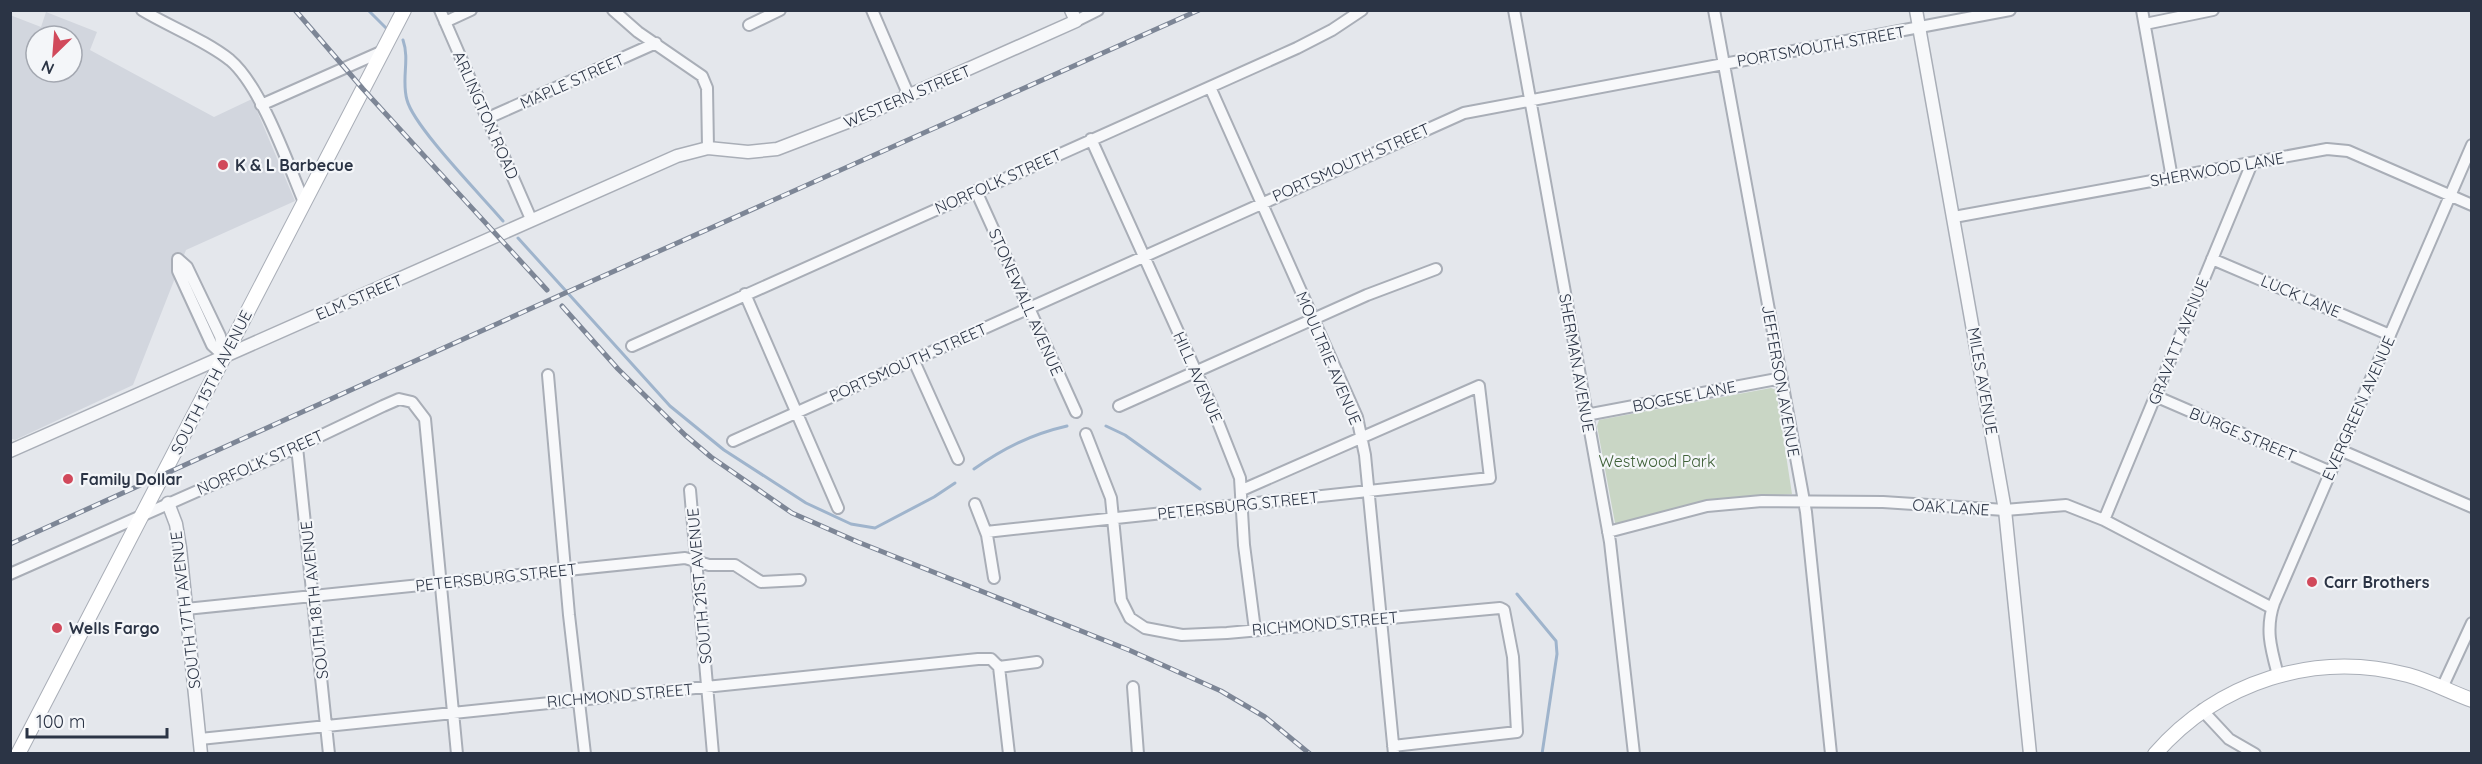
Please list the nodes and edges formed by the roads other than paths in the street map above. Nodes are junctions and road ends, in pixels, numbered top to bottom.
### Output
1 (142, 10) edge
2 (404, 10) edge
3 (440, 10) edge
4 (471, 10) edge
5 (613, 10) edge
6 (780, 10) edge
7 (872, 10) edge
8 (1098, 10) edge
9 (1362, 10) edge
10 (1514, 10) edge
11 (1714, 10) edge
12 (1916, 10) edge
13 (2010, 10) edge
14 (2142, 10) edge
15 (2213, 10) edge
16 (1074, 16) edge
17 (445, 22) junction
18 (2145, 24) junction
19 (749, 25) dead end
20 (1919, 28) junction
21 (656, 43) junction
22 (383, 51) junction
23 (1723, 63) junction
24 (1210, 87) junction
25 (909, 96) junction
26 (1530, 99) junction
27 (261, 105) junction
28 (488, 118) junction
29 (1091, 139) junction
30 (2472, 145) edge
31 (708, 148) junction
32 (2252, 163) junction
33 (2172, 178) junction
34 (976, 191) junction
35 (2449, 196) junction
36 (304, 202) junction
37 (1262, 202) junction
38 (2472, 206) edge
39 (1954, 217) junction
40 (531, 219) junction
41 (1144, 255) junction
42 (2212, 259) junction
43 (1436, 269) dead end
44 (745, 294) junction
45 (1029, 308) junction
46 (1313, 319) junction
47 (2390, 335) junction
48 (632, 346) dead end
49 (224, 356) junction
50 (913, 359) junction
51 (1196, 372) junction
52 (548, 375) dead end
53 (1782, 378) junction
54 (2155, 396) junction
55 (1119, 406) dead end
56 (796, 412) junction
57 (1076, 412) dead end
58 (1586, 415) junction
59 (1086, 434) dead end
60 (1362, 436) junction
61 (733, 441) dead end
62 (297, 447) junction
63 (2340, 450) junction
64 (10, 451) edge
65 (958, 459) dead end
66 (2331, 472) junction
67 (159, 483) junction
68 (690, 490) dead end
69 (1242, 490) junction
70 (1369, 491) junction
71 (1803, 500) junction
72 (168, 503) junction
73 (975, 504) dead end
74 (1243, 504) junction
75 (2472, 507) edge
76 (838, 508) dead end
77 (2005, 510) junction
78 (143, 514) junction
79 (1115, 518) junction
80 (2104, 520) junction
81 (986, 532) junction
82 (1608, 532) junction
83 (696, 560) junction
84 (567, 570) junction
85 (10, 574) edge
86 (994, 578) dead end
87 (800, 580) dead end
88 (441, 582) junction
89 (313, 596) junction
90 (2272, 608) junction
91 (186, 609) junction
92 (1381, 618) junction
93 (2472, 623) edge
94 (1255, 630) junction
95 (1037, 662) dead end
96 (999, 667) junction
97 (2278, 675) junction
98 (708, 687) junction
99 (1132, 687) dead end
100 (2442, 688) junction
101 (579, 699) junction
102 (2472, 700) edge
103 (2202, 710) junction
104 (454, 711) junction
105 (326, 724) junction
106 (200, 739) junction
107 (1394, 749) edge
108 (18, 753) edge
109 (201, 753) edge
110 (329, 753) edge
111 (457, 753) edge
112 (585, 753) edge
113 (713, 753) edge
114 (1009, 753) edge
115 (1138, 753) edge
116 (1634, 753) edge
117 (1831, 753) edge
118 (2030, 753) edge
119 (2155, 753) edge
120 (2255, 753) edge

1 - 27 street
2 - 22 main road, SOUTH 15TH AVENUE
3 - 17 street, ARLINGTON ROAD
4 - 17 street
5 - 21 street
6 - 19 street
7 - 25 street
8 - 16 street, WESTERN STREET
9 - 24 street, NORFOLK STREET
10 - 26 street, SHERMAN AVENUE
11 - 23 street, JEFFERSON AVENUE
12 - 20 street, MILES AVENUE
13 - 20 street, PORTSMOUTH STREET
14 - 18 street
15 - 18 street
16 - 25 street, WESTERN STREET
17 - 28 street, ARLINGTON ROAD
18 - 33 street
20 - 23 street, PORTSMOUTH STREET
20 - 39 street, MILES AVENUE
21 - 28 street, MAPLE STREET
21 - 31 street
22 - 27 street
22 - 36 main road, SOUTH 15TH AVENUE
23 - 26 street, PORTSMOUTH STREET
23 - 53 street, JEFFERSON AVENUE
24 - 29 street, NORFOLK STREET
24 - 37 street, MOULTRIE AVENUE
25 - 31 street, WESTERN STREET
26 - 37 street, PORTSMOUTH STREET
26 - 58 street, SHERMAN AVENUE
27 - 36 street
28 - 40 street, ARLINGTON ROAD
29 - 34 street, NORFOLK STREET
29 - 41 street, HILL AVENUE
30 - 35 street, EVERGREEN AVENUE
31 - 40 street, ELM STREET
32 - 33 street, SHERWOOD LANE
32 - 35 street, SHERWOOD LANE
32 - 42 street, GRAVATT AVENUE
33 - 39 street, SHERWOOD LANE
34 - 44 street, NORFOLK STREET
34 - 45 street, STONEWALL AVENUE
35 - 38 street, SHERWOOD LANE
35 - 47 street, EVERGREEN AVENUE
36 - 49 main road, SOUTH 15TH AVENUE
37 - 41 street, PORTSMOUTH STREET
37 - 46 street, MOULTRIE AVENUE
39 - 77 street, MILES AVENUE
40 - 49 street, ELM STREET
41 - 45 street, PORTSMOUTH STREET
41 - 51 street, HILL AVENUE
42 - 47 street, LUCK LANE
42 - 54 street, GRAVATT AVENUE
43 - 46 street
44 - 48 street, NORFOLK STREET
44 - 56 street
45 - 50 street, PORTSMOUTH STREET
45 - 57 street, STONEWALL AVENUE
46 - 51 street
46 - 60 street, MOULTRIE AVENUE
47 - 63 street, EVERGREEN AVENUE
49 - 49 street
49 - 64 street, ELM STREET
49 - 67 main road, SOUTH 15TH AVENUE
50 - 56 street, PORTSMOUTH STREET
50 - 65 street
51 - 55 street
51 - 69 street, HILL AVENUE
52 - 84 street
53 - 58 street, BOGESE LANE
53 - 71 street, JEFFERSON AVENUE
54 - 66 street, BURGE STREET
54 - 80 street, GRAVATT AVENUE
56 - 61 street, PORTSMOUTH STREET
56 - 76 street
58 - 82 street, SHERMAN AVENUE
59 - 79 street
60 - 69 street
60 - 70 street, MOULTRIE AVENUE
60 - 70 street, PETERSBURG STREET
62 - 72 street, NORFOLK STREET
62 - 88 street, NORFOLK STREET
62 - 89 street, SOUTH 18TH AVENUE
63 - 66 street, EVERGREEN AVENUE
63 - 75 street
66 - 90 street, EVERGREEN AVENUE
67 - 72 street
67 - 78 main road, SOUTH 15TH AVENUE
68 - 83 street, SOUTH 21ST AVENUE
69 - 74 street, HILL AVENUE
70 - 74 street, PETERSBURG STREET
70 - 92 street, MOULTRIE AVENUE
71 - 77 street, OAK LANE
71 - 82 street, OAK LANE
71 - 117 street, JEFFERSON AVENUE
72 - 78 street, NORFOLK STREET
72 - 91 street, SOUTH 17TH AVENUE
73 - 81 street
74 - 79 street, PETERSBURG STREET
74 - 94 street, HILL AVENUE
77 - 80 street, OAK LANE
77 - 118 street, MILES AVENUE
78 - 85 street, NORFOLK STREET
78 - 108 main road, SOUTH 15TH AVENUE
79 - 81 street, PETERSBURG STREET
79 - 94 street, RICHMOND STREET
80 - 90 street, OAK LANE
81 - 86 street
82 - 116 street, SHERMAN AVENUE
83 - 84 street, PETERSBURG STREET
83 - 87 street, PETERSBURG STREET
83 - 98 street, SOUTH 21ST AVENUE
84 - 88 street, PETERSBURG STREET
84 - 101 street
88 - 89 street, PETERSBURG STREET
88 - 104 street
89 - 91 street, PETERSBURG STREET
89 - 105 street, SOUTH 18TH AVENUE
90 - 97 street, EVERGREEN AVENUE
91 - 106 street, SOUTH 17TH AVENUE
92 - 94 street, RICHMOND STREET
92 - 107 street, MOULTRIE AVENUE
92 - 107 street, RICHMOND STREET
93 - 100 street
95 - 96 street, RICHMOND STREET
96 - 98 street, RICHMOND STREET
96 - 114 street
97 - 100 main road
97 - 103 main road
98 - 101 street, RICHMOND STREET
98 - 113 street, SOUTH 21ST AVENUE
99 - 115 street
100 - 102 main road
101 - 104 street, RICHMOND STREET
101 - 112 street
103 - 119 main road
103 - 120 street
104 - 105 street, RICHMOND STREET
104 - 111 street
105 - 106 street, RICHMOND STREET
105 - 110 street, SOUTH 18TH AVENUE
106 - 109 street, SOUTH 17TH AVENUE

